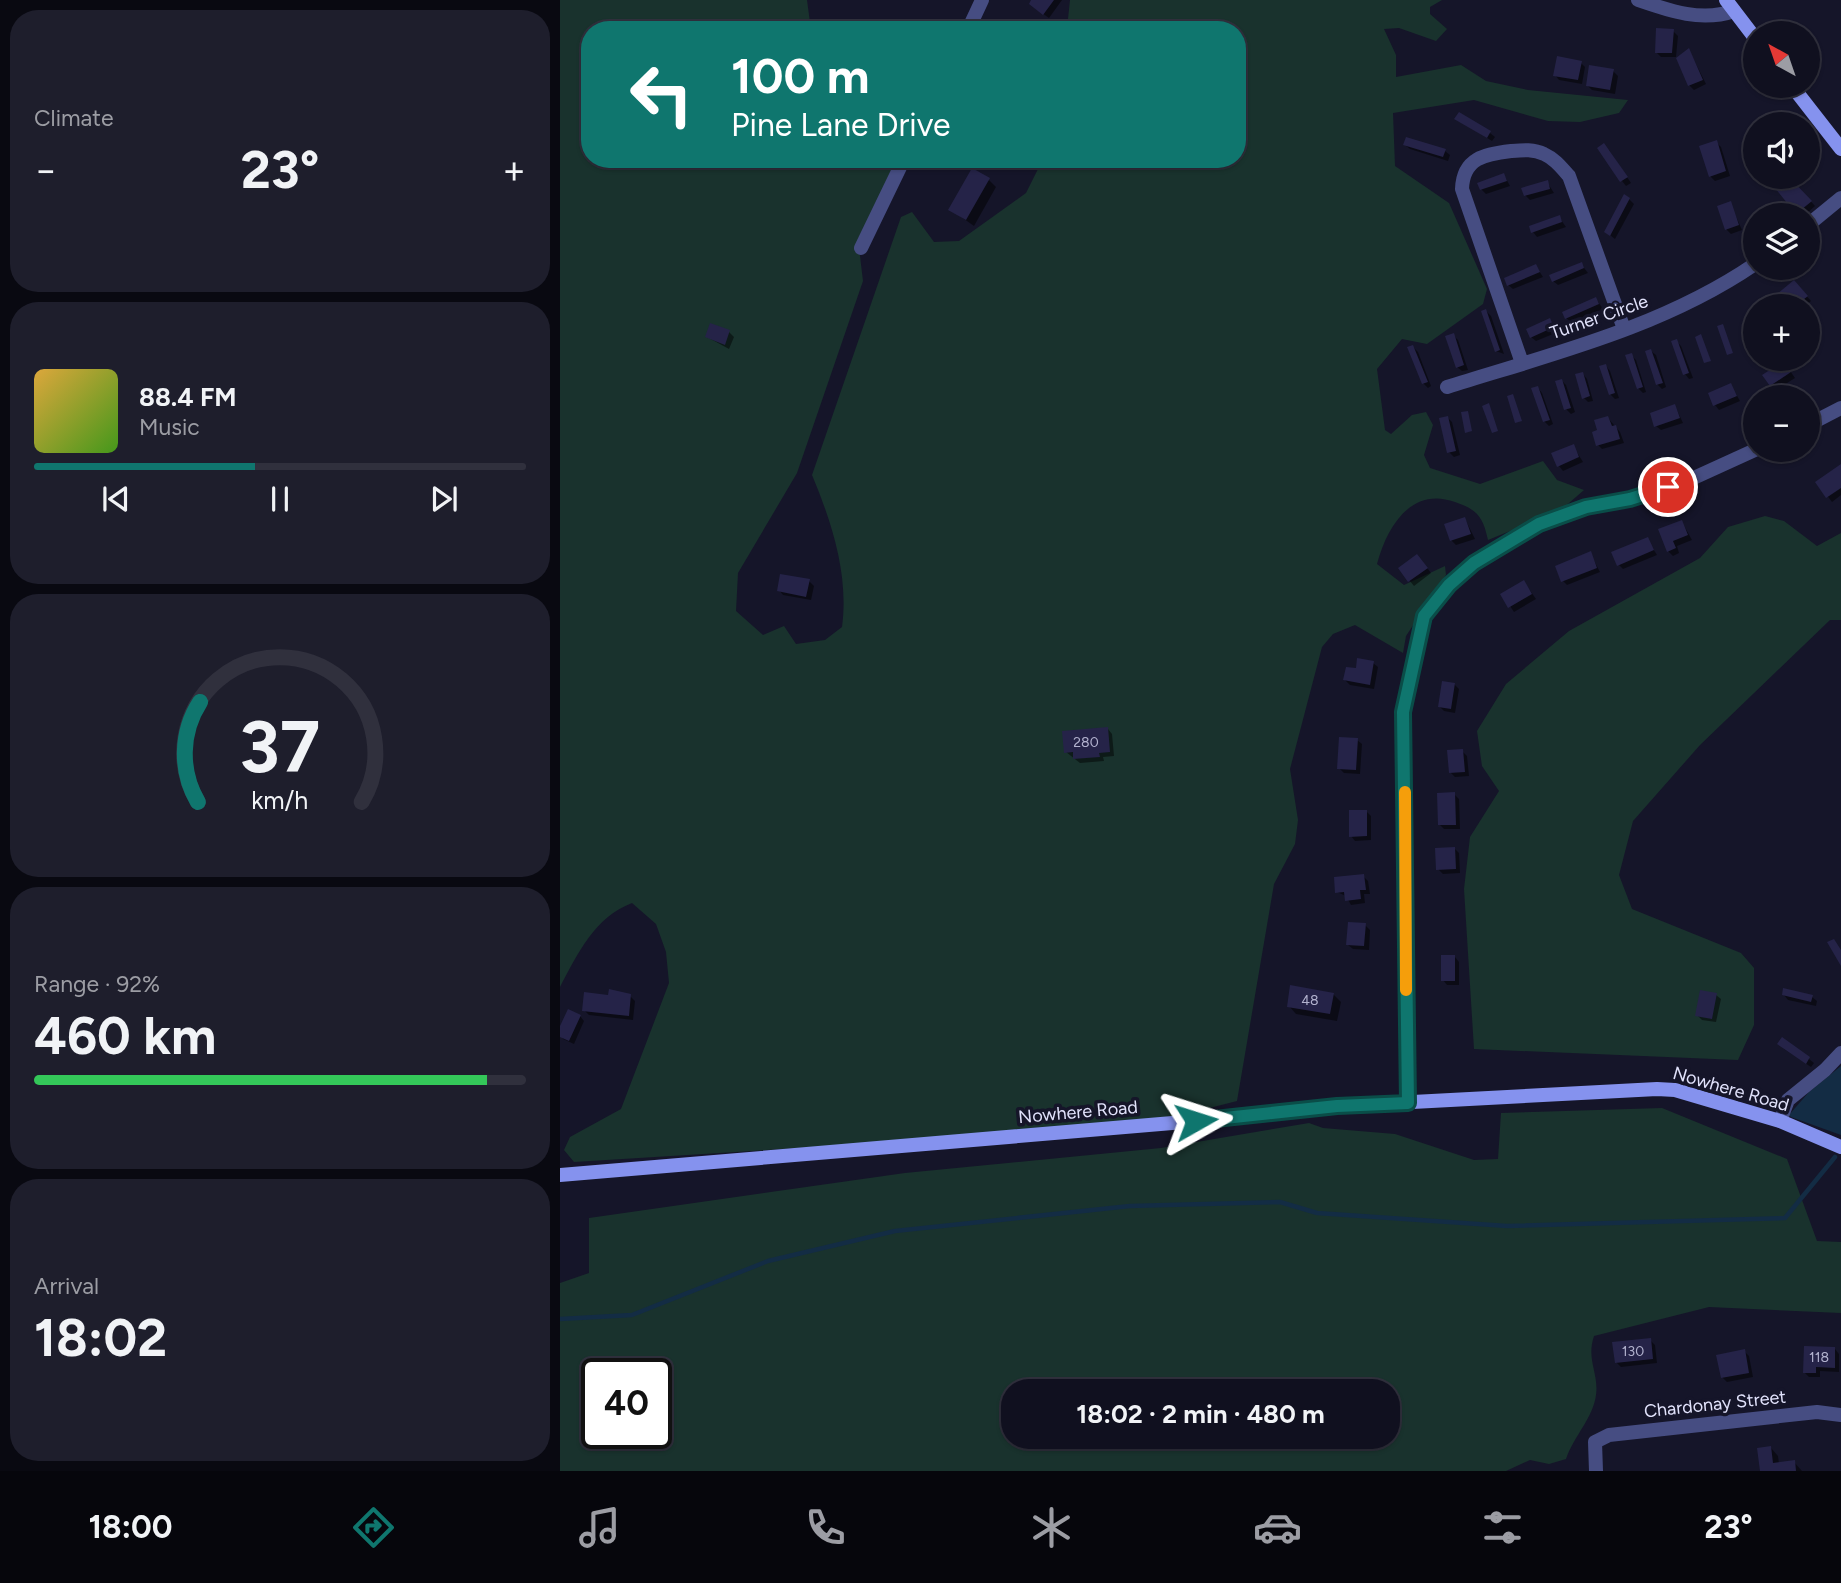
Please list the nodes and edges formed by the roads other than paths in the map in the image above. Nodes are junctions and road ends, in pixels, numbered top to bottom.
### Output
1 (982, 0) edge
2 (1638, 0) edge
3 (1730, 5) edge
4 (972, 21) edge
5 (1743, 22) edge
6 (1801, 98) edge
7 (1841, 149) edge
8 (900, 168) edge
9 (1841, 198) edge
10 (1820, 215) edge
11 (861, 248) dead end
12 (1743, 272) edge
13 (1624, 329) junction
14 (1522, 363) junction
15 (1447, 387) dead end
16 (1841, 408) edge
17 (1820, 419) edge
18 (1743, 455) edge
19 (1841, 1053) edge
20 (1408, 1103) junction
21 (1780, 1121) junction
22 (1841, 1147) edge
23 (560, 1175) edge
24 (1841, 1415) edge
25 (1595, 1471) edge

1 - 4 street
2 - 3 street
3 - 5 street
6 - 7 street
8 - 11 street
9 - 10 street
12 - 13 street, Turner Circle
13 - 14 street, Turner Circle
13 - 14 street
14 - 15 street, Turner Circle
16 - 17 street
18 - 20 street
19 - 21 street
20 - 21 street, Nowhere Road
20 - 23 street, Nowhere Road
21 - 22 street, Nowhere Road
24 - 25 street, Chardonay Street

